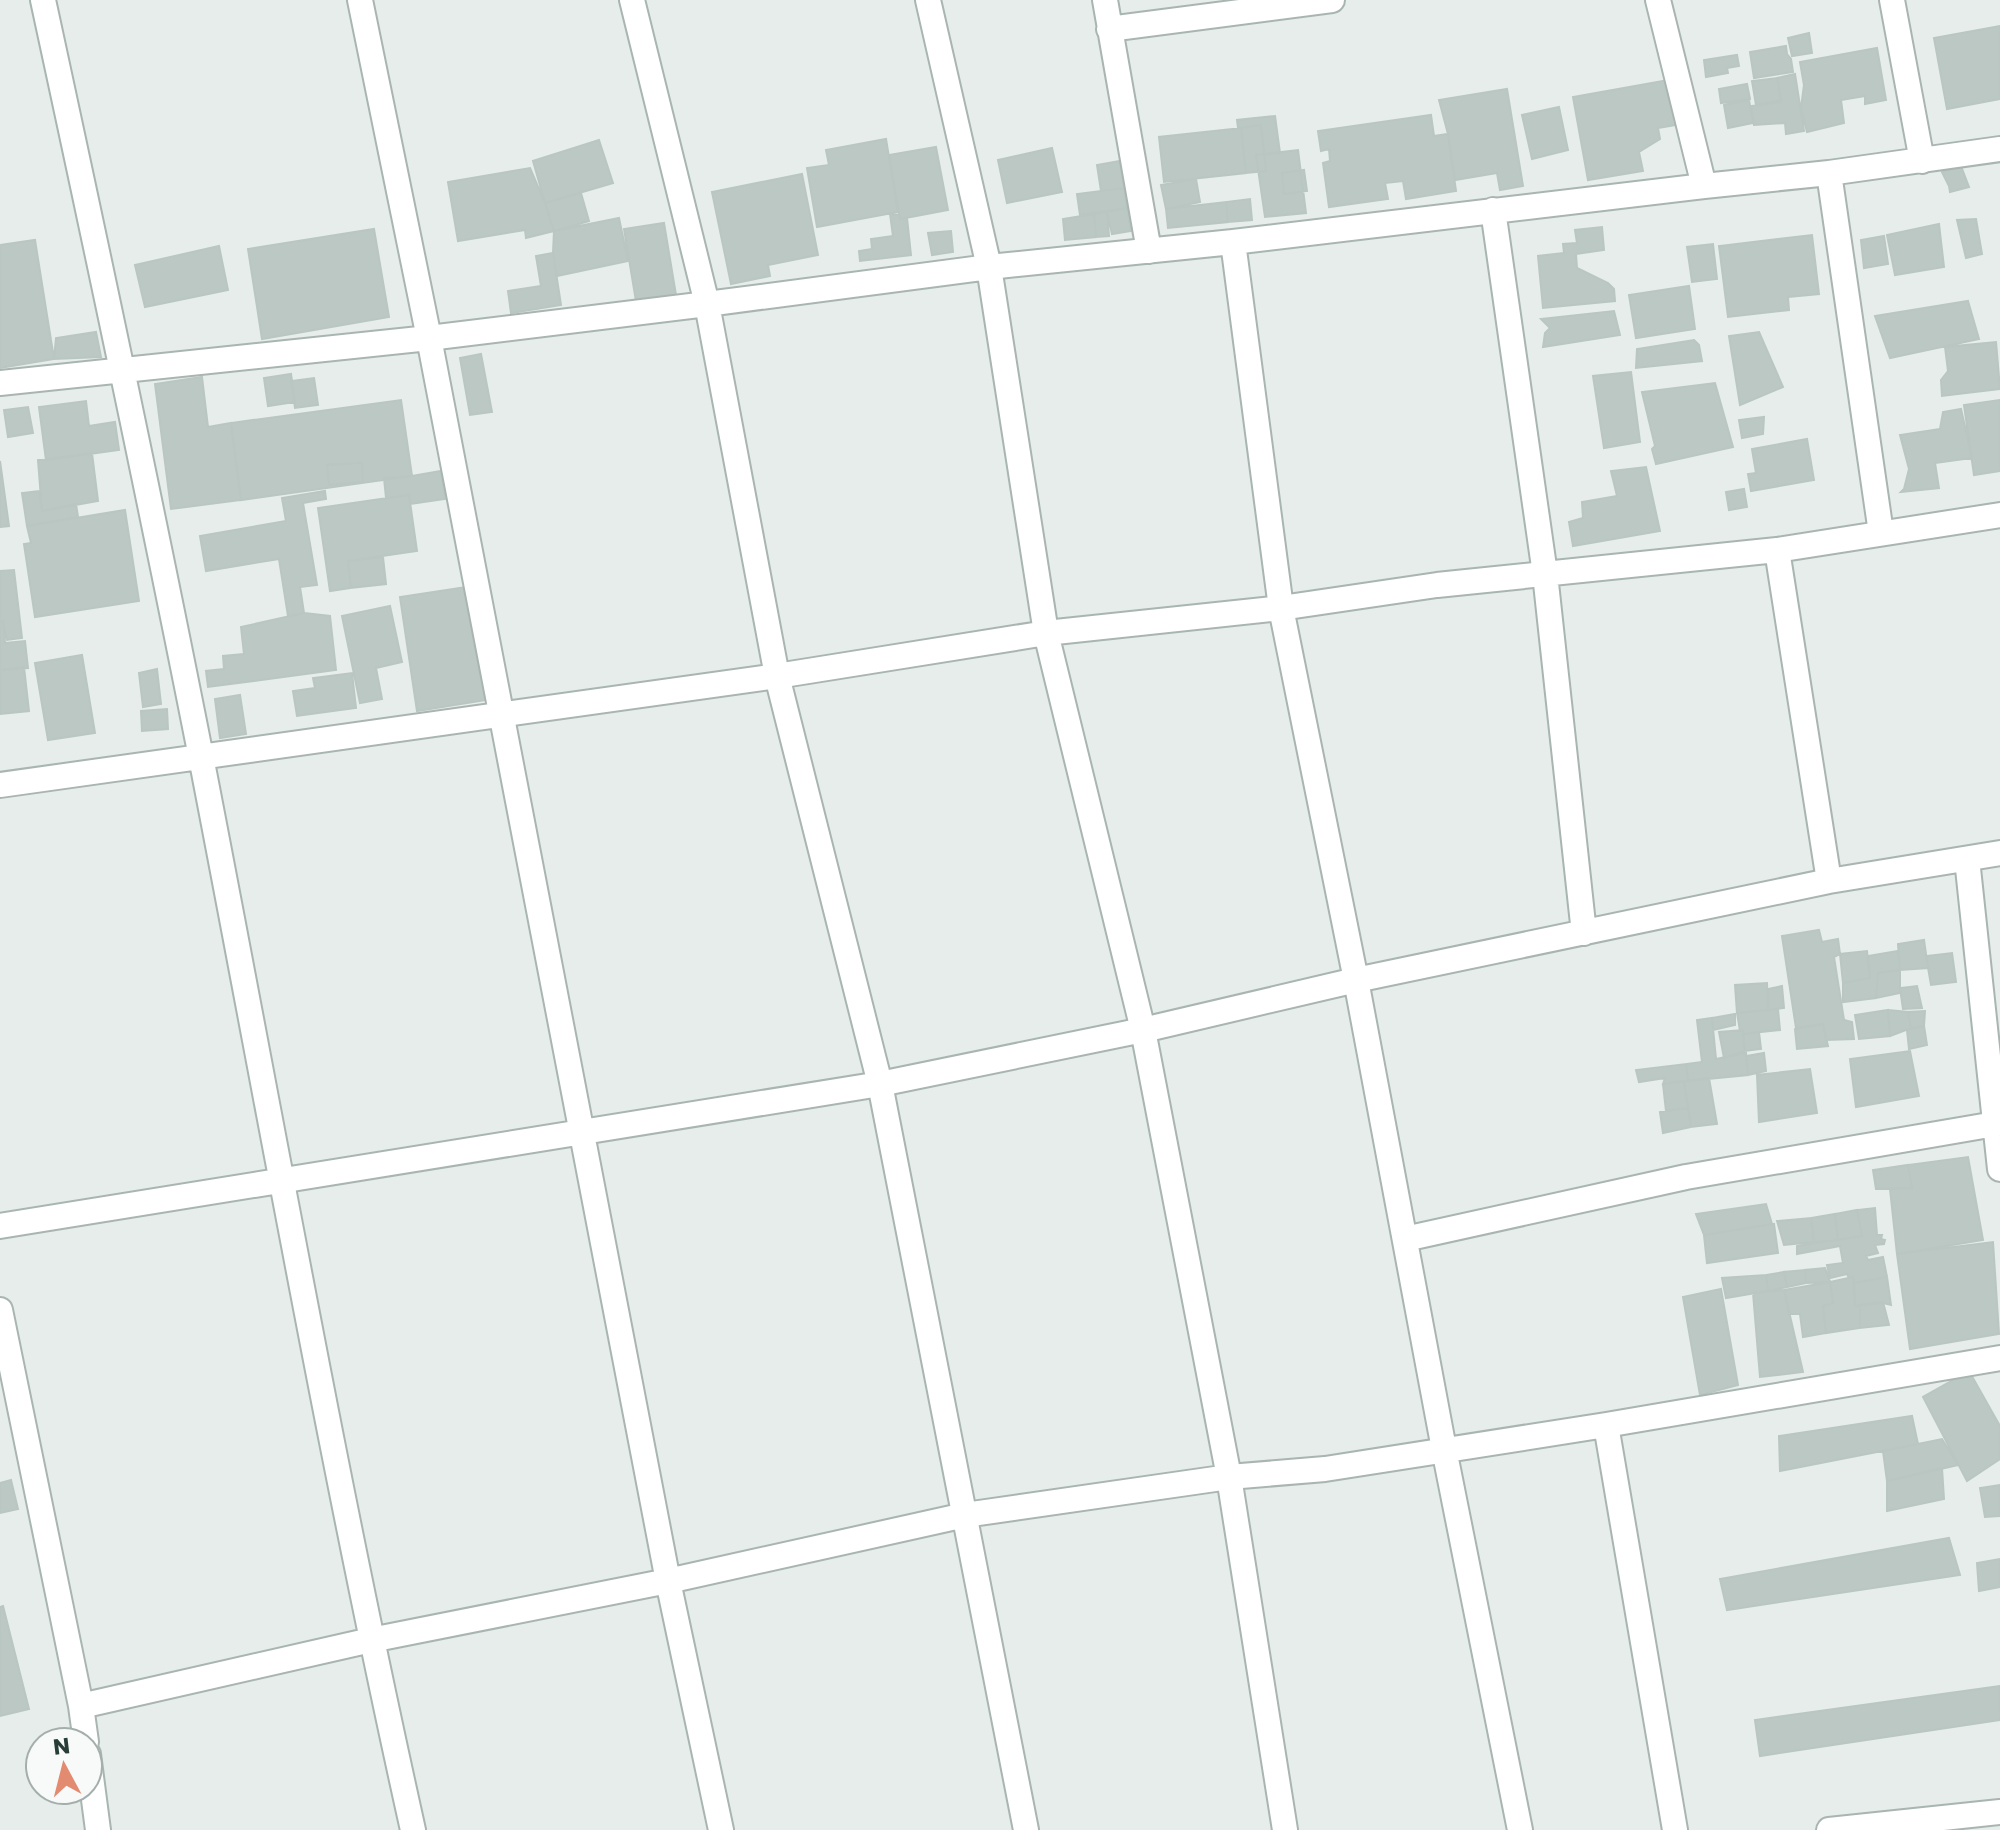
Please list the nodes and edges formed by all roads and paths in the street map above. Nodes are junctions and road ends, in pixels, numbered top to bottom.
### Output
1 (43, 0) edge
2 (360, 0) edge
3 (632, 0) edge
4 (928, 0) edge
5 (1105, 0) edge
6 (1332, 0) edge
7 (1658, 0) edge
8 (1892, 0) edge
9 (1109, 29) junction
10 (2000, 149) edge
11 (1922, 161) junction
12 (1829, 173) junction
13 (1704, 186) junction
14 (1493, 210) junction
15 (1233, 242) junction
16 (1149, 251) junction
17 (989, 267) junction
18 (707, 304) junction
19 (429, 338) junction
20 (123, 370) junction
21 (0, 383) edge
22 (2000, 515) edge
23 (1881, 533) junction
24 (1777, 550) junction
25 (1545, 574) junction
26 (1281, 608) junction
27 (1046, 633) junction
28 (777, 676) junction
29 (501, 714) junction
30 (200, 756) junction
31 (0, 785) edge
32 (2000, 853) edge
33 (1967, 859) junction
34 (1829, 881) junction
35 (1584, 933) junction
36 (1356, 980) junction
37 (1143, 1030) junction
38 (880, 1084) junction
39 (1995, 1124) junction
40 (581, 1131) junction
41 (2000, 1169) edge
42 (282, 1180) junction
43 (0, 1226) edge
44 (1405, 1239) junction
45 (0, 1310) edge
46 (2000, 1358) edge
47 (1606, 1425) junction
48 (1444, 1449) junction
49 (1229, 1477) junction
50 (965, 1515) junction
51 (668, 1581) junction
52 (371, 1640) junction
53 (81, 1706) junction
54 (84, 1726) edge
55 (95, 1806) edge
56 (2000, 1812) edge
57 (98, 1830) edge
58 (413, 1830) edge
59 (721, 1830) edge
60 (1026, 1830) edge
61 (1285, 1830) edge
62 (1520, 1830) edge
63 (1675, 1830) edge
64 (1829, 1830) edge

1 - 20 street
2 - 19 street
3 - 18 street
4 - 17 street
5 - 9 street
6 - 9 street
7 - 13 street
8 - 11 street
9 - 16 street
10 - 11 street
11 - 12 street
12 - 13 street
12 - 23 street
13 - 14 street
14 - 15 street
14 - 25 street
15 - 16 street
15 - 26 street
16 - 17 street
17 - 18 street
17 - 27 street
18 - 19 street
18 - 28 street
19 - 20 street
19 - 29 street
20 - 21 street
20 - 30 street
22 - 23 street
23 - 24 street
24 - 25 street
24 - 34 street
25 - 26 street
25 - 35 street
26 - 27 street
26 - 36 street
27 - 28 street
27 - 37 street
28 - 29 street
28 - 38 street
29 - 30 street
29 - 40 street
30 - 31 street
30 - 42 street
32 - 33 street
33 - 34 street
33 - 39 street
34 - 35 street
35 - 36 street
36 - 37 street
36 - 44 street
37 - 38 street
37 - 49 street
38 - 40 street
38 - 50 street
39 - 41 street
39 - 44 street
40 - 42 street
40 - 51 street
42 - 43 street
42 - 52 street
44 - 48 street
45 - 53 street
46 - 47 street
47 - 48 street
47 - 63 street
48 - 49 street
48 - 62 street
49 - 50 street
49 - 61 street
50 - 51 street
50 - 60 street
51 - 52 street
51 - 59 street
52 - 53 street
52 - 58 street
53 - 54 street
55 - 57 street
56 - 64 street

